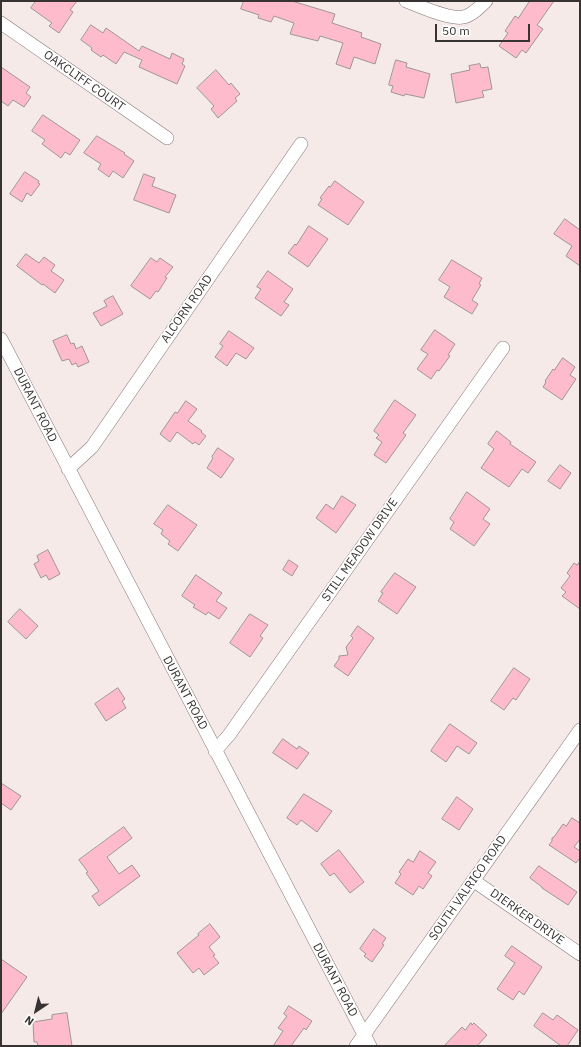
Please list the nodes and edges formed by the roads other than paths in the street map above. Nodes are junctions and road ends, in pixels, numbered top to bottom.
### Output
1 (406, 1) edge
2 (486, 1) edge
3 (1, 23) edge
4 (167, 138) dead end
5 (301, 144) dead end
6 (1, 339) edge
7 (502, 348) dead end
8 (68, 469) junction
9 (580, 730) edge
10 (215, 751) junction
11 (474, 881) junction
12 (580, 954) edge
13 (367, 1041) edge
14 (356, 1046) edge

1 - 2 street
3 - 4 street, OAKCLIFF COURT
5 - 8 street, ALCORN ROAD
6 - 8 street, DURANT ROAD
7 - 10 street, STILL MEADOW DRIVE
8 - 10 street, DURANT ROAD
9 - 11 street, SOUTH VALRICO ROAD
10 - 13 street, DURANT ROAD
11 - 12 street, DIERKER DRIVE
11 - 13 street, SOUTH VALRICO ROAD
13 - 14 street, SOUTH VALRICO ROAD

